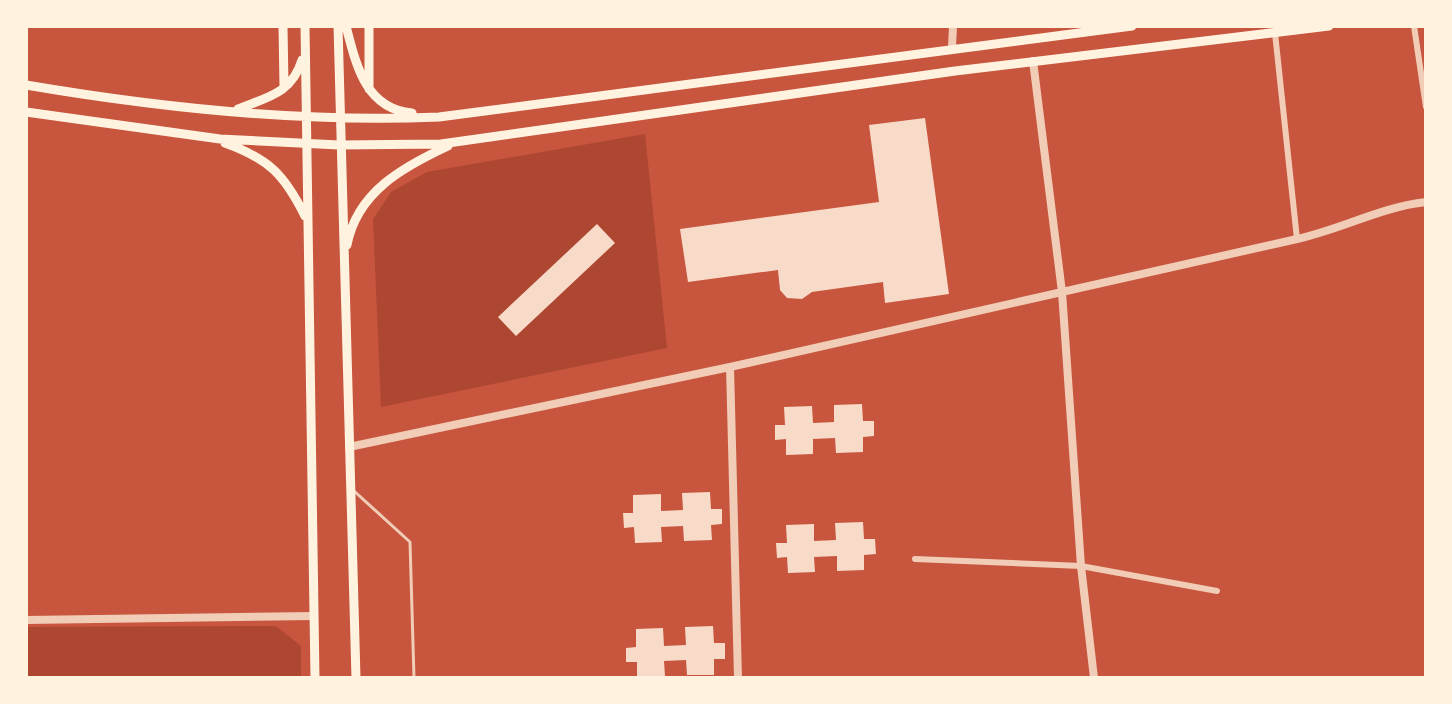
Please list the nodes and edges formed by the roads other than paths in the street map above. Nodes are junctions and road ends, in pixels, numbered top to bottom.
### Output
1 (283, 26) edge
2 (305, 26) edge
3 (338, 26) edge
4 (346, 26) edge
5 (369, 26) edge
6 (953, 26) edge
7 (1132, 26) edge
8 (1329, 26) edge
9 (1414, 26) edge
10 (1275, 33) junction
11 (952, 47) junction
12 (305, 49) junction
13 (1033, 61) junction
14 (26, 85) edge
15 (284, 87) junction
16 (370, 93) junction
17 (1426, 107) edge
18 (234, 110) junction
19 (26, 112) edge
20 (305, 116) junction
21 (448, 116) junction
22 (339, 117) junction
23 (214, 139) junction
24 (459, 141) junction
25 (306, 144) junction
26 (339, 145) junction
27 (1426, 202) edge
28 (307, 219) junction
29 (1297, 239) junction
30 (343, 265) junction
31 (1062, 292) junction
32 (730, 367) junction
33 (349, 447) junction
34 (350, 488) junction
35 (915, 559) dead end
36 (1081, 566) junction
37 (1217, 591) dead end
38 (314, 616) junction
39 (26, 620) edge
40 (315, 678) edge
41 (356, 678) edge
42 (414, 678) edge
43 (738, 678) edge
44 (1094, 678) edge

1 - 15 main road
2 - 12 main road
3 - 22 main road
4 - 16 main road
5 - 16 main road
6 - 11 street
7 - 11 main road
8 - 10 main road
9 - 17 street
10 - 13 main road
10 - 29 street
11 - 21 main road
12 - 15 main road
12 - 20 main road
13 - 24 main road
13 - 31 street
14 - 18 main road
15 - 18 main road
16 - 21 main road
18 - 20 main road
19 - 23 main road
20 - 22 main road
20 - 25 main road
21 - 22 main road
22 - 26 main road
23 - 25 main road
23 - 28 main road
24 - 26 main road
24 - 30 main road
25 - 26 main road
25 - 28 main road
26 - 30 main road
27 - 29 street
28 - 38 main road
29 - 31 street
30 - 33 main road
31 - 32 street
31 - 36 street
32 - 33 street
32 - 43 street
33 - 34 main road
34 - 41 main road
34 - 42 lane
35 - 36 street
36 - 37 street
36 - 44 street
38 - 39 street
38 - 40 main road

